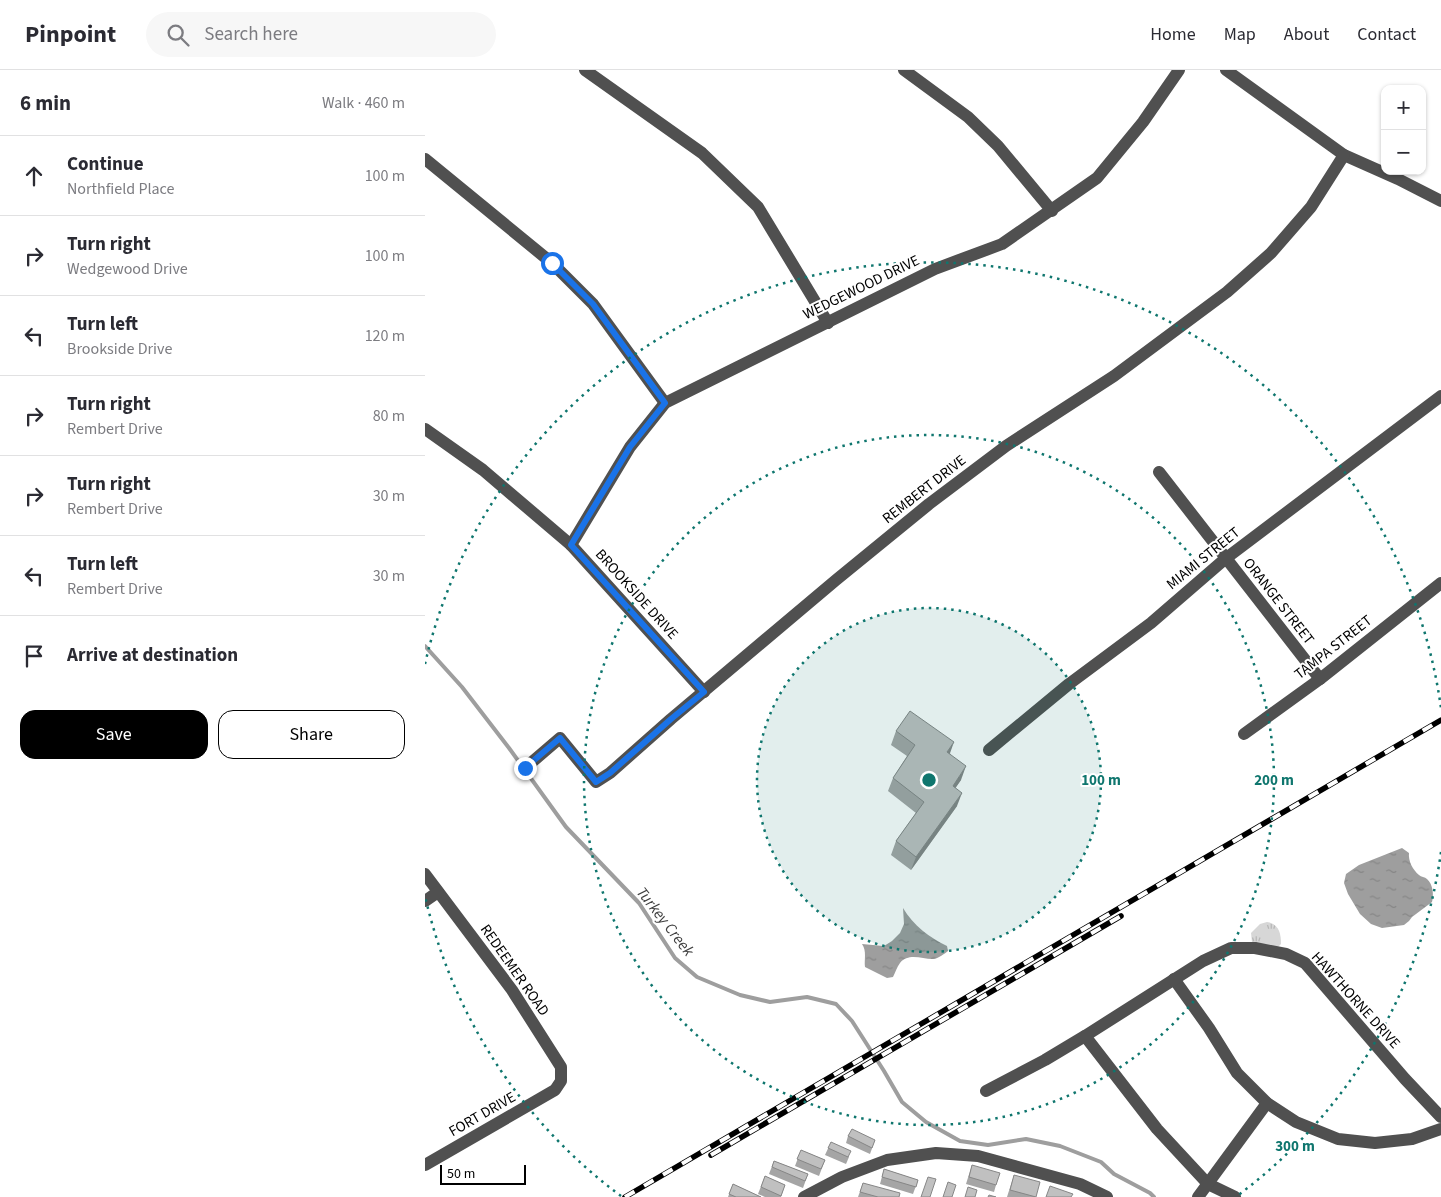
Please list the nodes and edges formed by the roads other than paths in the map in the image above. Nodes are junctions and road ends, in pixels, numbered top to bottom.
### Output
1 (585, 70) edge
2 (904, 70) edge
3 (1179, 70) edge
4 (1226, 70) edge
5 (1344, 155) junction
6 (425, 159) edge
7 (1441, 201) edge
8 (1052, 211) junction
9 (828, 323) junction
10 (1441, 396) edge
11 (665, 403) junction
12 (425, 429) edge
13 (1159, 472) dead end
14 (571, 545) junction
15 (1225, 559) junction
16 (1441, 583) edge
17 (1320, 679) junction
18 (704, 692) junction
19 (1244, 734) dead end
20 (989, 750) dead end
21 (525, 768) dead end
22 (425, 874) edge
23 (438, 892) junction
24 (425, 902) edge
25 (1173, 979) junction
26 (1085, 1036) junction
27 (555, 1090) joint
28 (986, 1091) dead end
29 (1267, 1103) junction
30 (1441, 1117) edge
31 (1441, 1129) edge
32 (425, 1165) edge
33 (1208, 1184) junction
34 (808, 1196) edge
35 (1107, 1197) edge
36 (1198, 1197) edge
37 (1235, 1197) edge

1 - 9 street
2 - 8 street
3 - 8 street, WEDGEWOOD DRIVE
4 - 5 street
5 - 7 street
5 - 18 street, REMBERT DRIVE
6 - 11 street
8 - 9 street, WEDGEWOOD DRIVE
9 - 11 street, WEDGEWOOD DRIVE
10 - 15 street, MIAMI STREET
11 - 14 street, WEDGEWOOD DRIVE
12 - 14 street, BROOKSIDE DRIVE
13 - 15 street, ORANGE STREET
14 - 18 street, BROOKSIDE DRIVE
15 - 17 street, ORANGE STREET
15 - 20 street, MIAMI STREET
16 - 17 street, TAMPA STREET
17 - 19 street, TAMPA STREET
18 - 21 street, REMBERT DRIVE
22 - 23 street, REDEEMER ROAD
23 - 24 street
23 - 27 street, REDEEMER ROAD
25 - 26 street, HAWTHORNE DRIVE
25 - 29 street
25 - 30 street, HAWTHORNE DRIVE
26 - 28 street, HAWTHORNE DRIVE
26 - 33 street
27 - 32 street, FORT DRIVE
29 - 31 street
29 - 33 street
33 - 36 street
33 - 37 street
34 - 35 street

